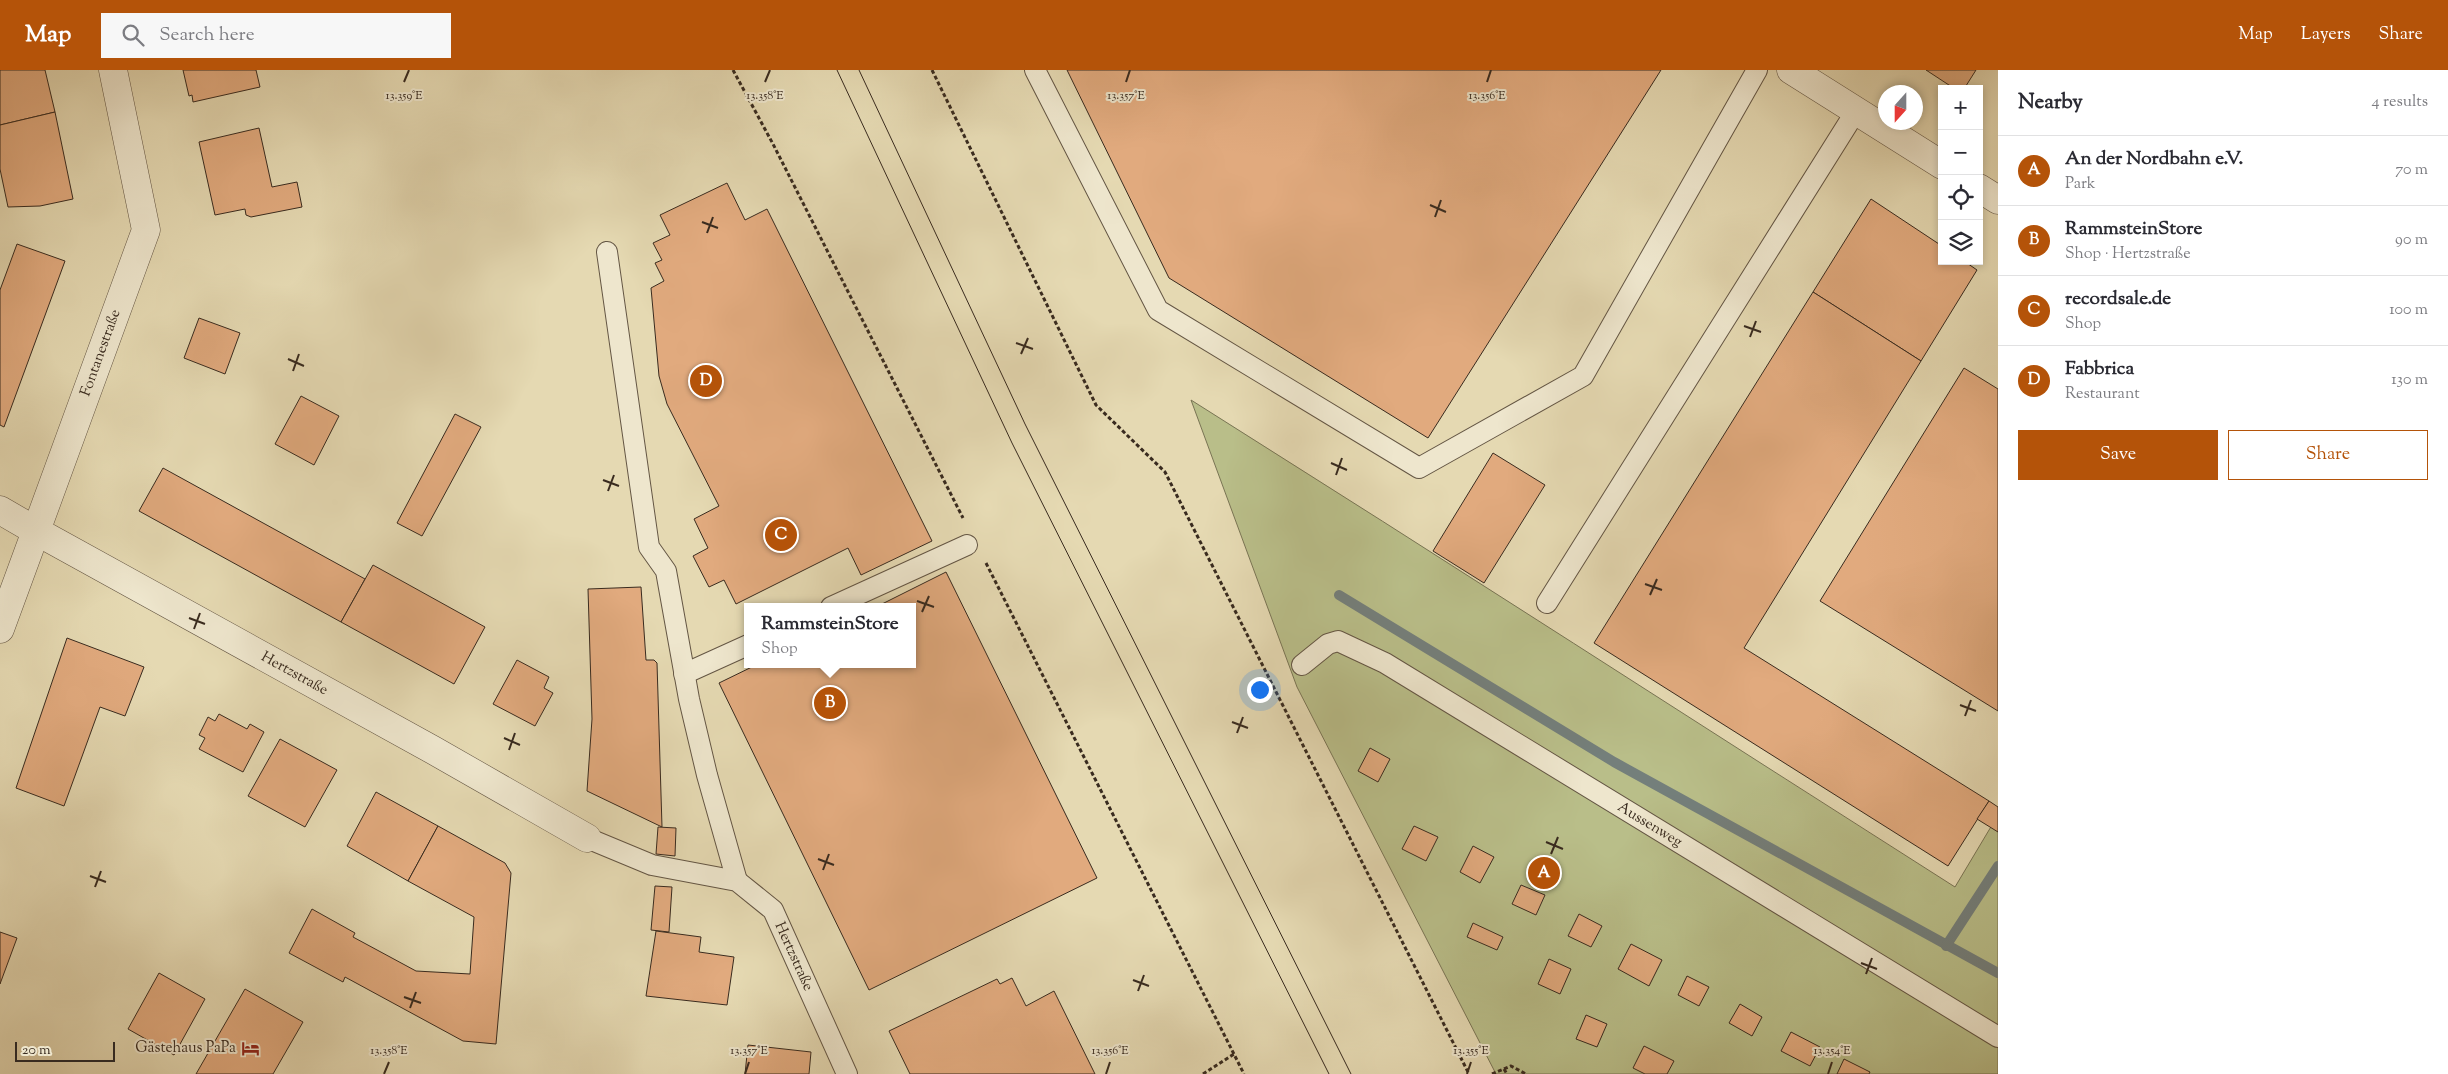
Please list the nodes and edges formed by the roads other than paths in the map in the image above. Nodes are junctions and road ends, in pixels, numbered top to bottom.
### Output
1 (113, 70) edge
2 (1035, 70) edge
3 (1757, 70) edge
4 (1791, 70) edge
5 (1856, 111) junction
6 (1938, 162) edge
7 (1983, 191) edge
8 (1998, 200) edge
9 (607, 252) dead end
10 (0, 510) edge
11 (36, 531) junction
12 (967, 545) dead end
13 (840, 603) edge
14 (1547, 603) dead end
15 (0, 629) edge
16 (744, 647) edge
17 (1302, 665) dead end
18 (684, 674) junction
19 (589, 839) joint
20 (737, 881) junction
21 (1998, 1037) edge
22 (846, 1074) edge

1 - 11 street, Fontanestraße
2 - 3 lane
4 - 5 street
5 - 6 street
5 - 14 lane
7 - 8 street
9 - 18 lane
10 - 11 street, Hertzstraße
11 - 15 street, Fontanestraße
11 - 19 street, Hertzstraße
12 - 13 lane
16 - 18 lane
17 - 21 lane, Aussenweg
18 - 20 lane
19 - 20 lane, Hertzstraße
20 - 22 lane, Hertzstraße

